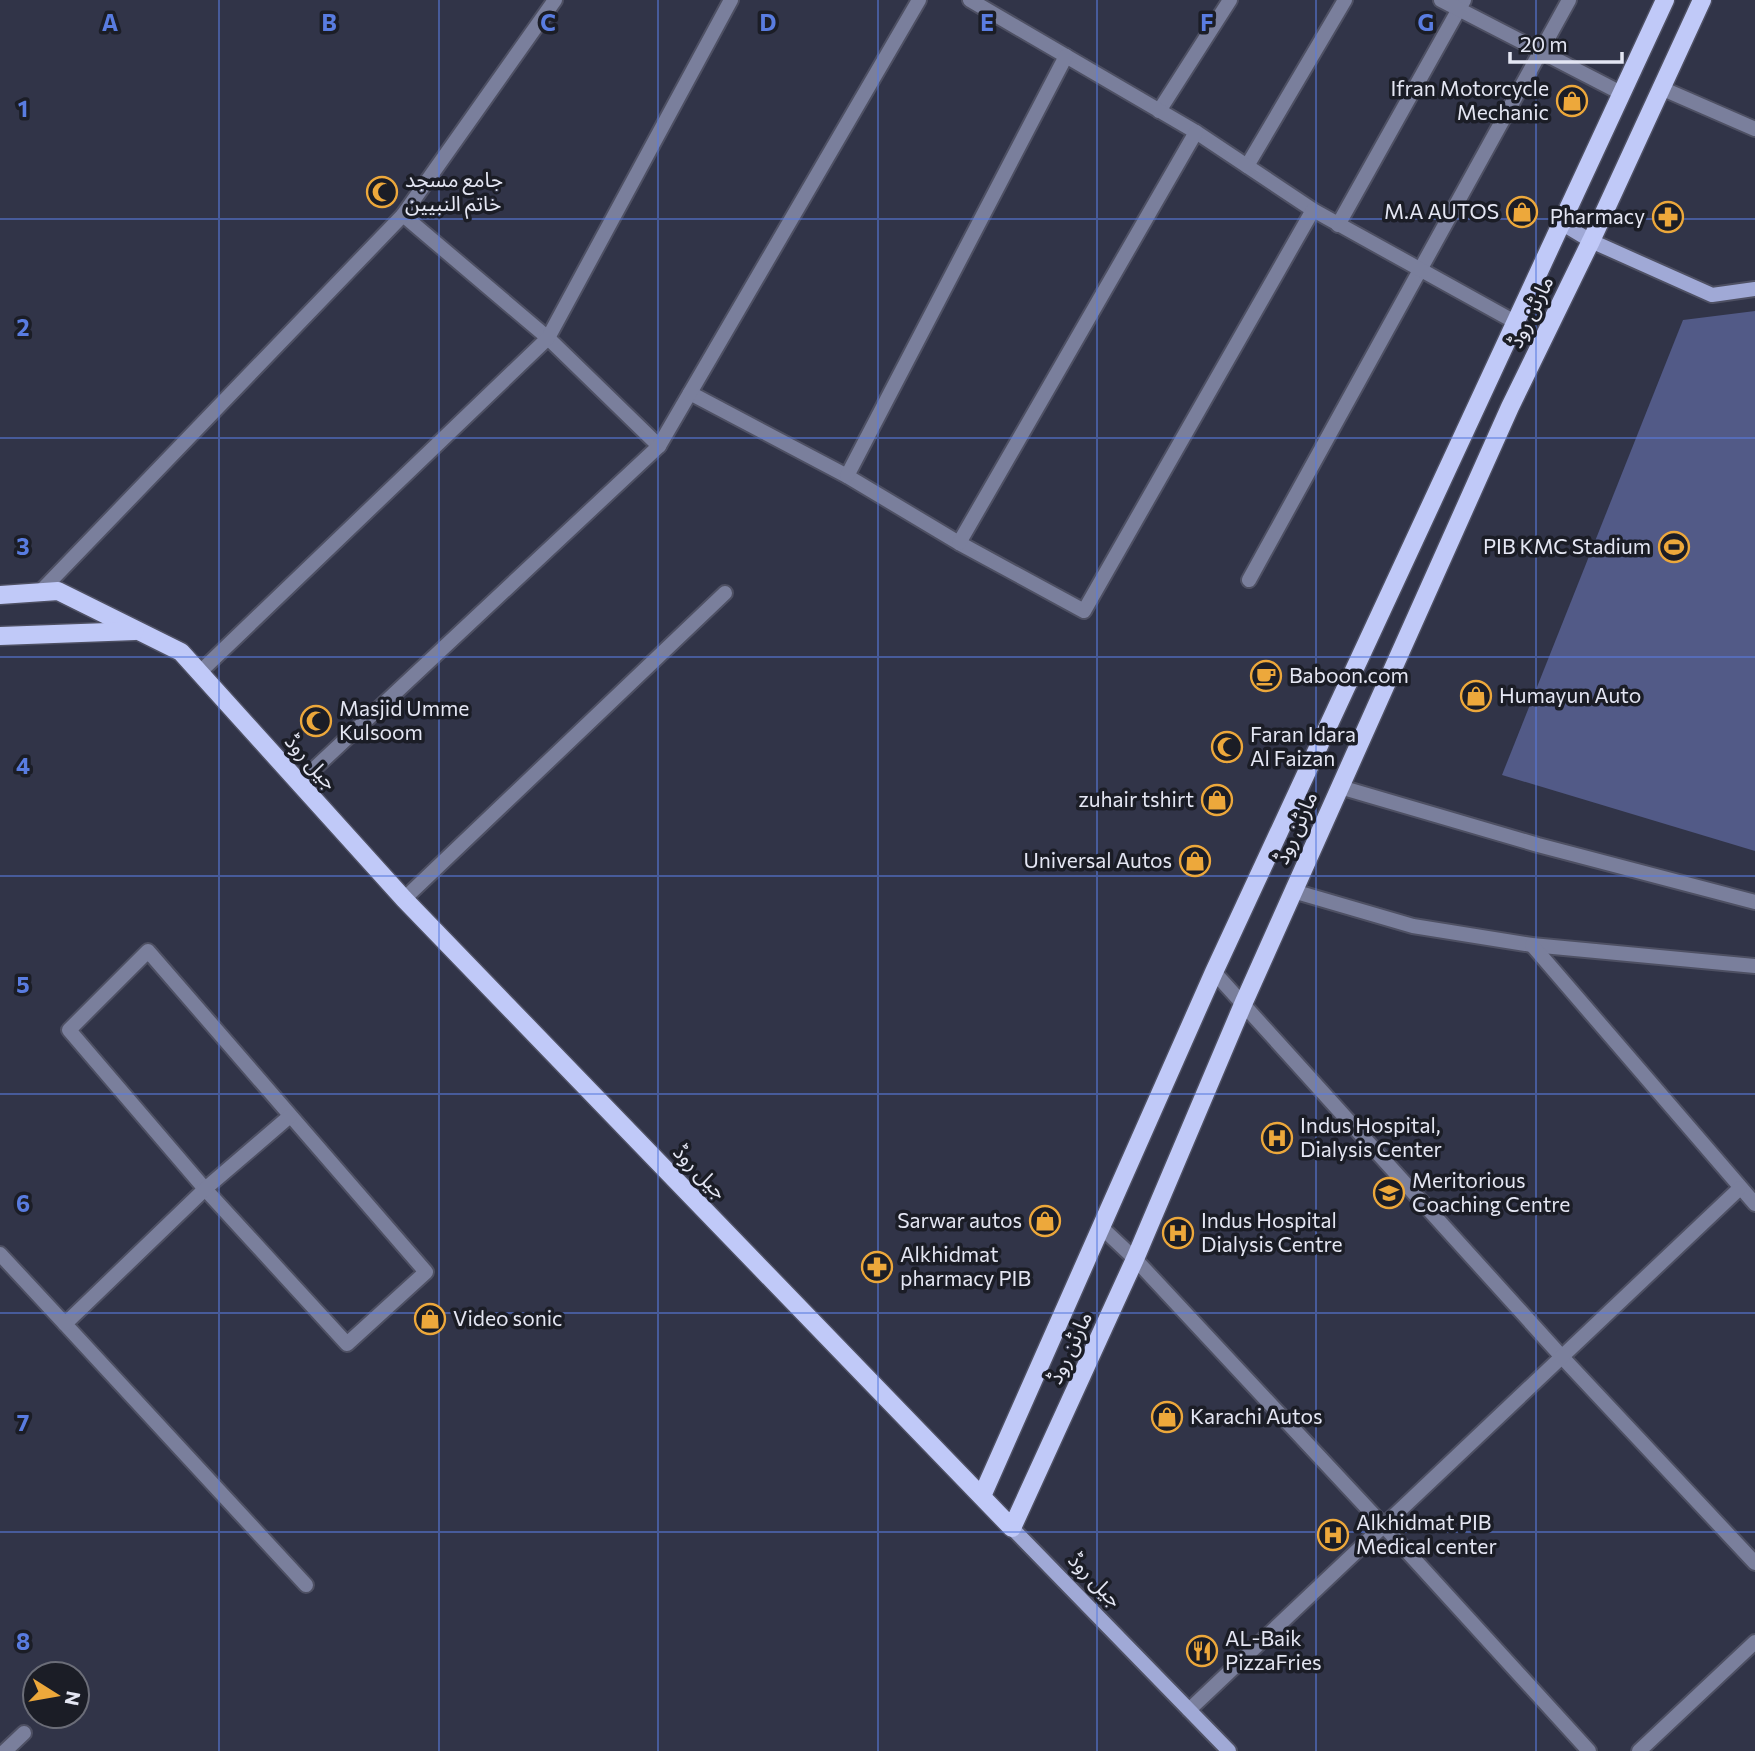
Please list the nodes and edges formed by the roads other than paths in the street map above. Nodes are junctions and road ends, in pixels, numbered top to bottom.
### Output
1 (555, 0) edge
2 (731, 0) edge
3 (919, 0) edge
4 (970, 0) edge
5 (1230, 0) edge
6 (1345, 0) edge
7 (1441, 0) edge
8 (1569, 0) edge
9 (1665, 0) edge
10 (1702, 0) edge
11 (1462, 5) edge
12 (1541, 52) junction
13 (1066, 56) junction
14 (1661, 88) junction
15 (1621, 93) junction
16 (1159, 111) junction
17 (1755, 130) edge
18 (1196, 132) junction
19 (1247, 166) junction
20 (1313, 210) junction
21 (403, 215) junction
22 (1561, 223) junction
23 (1338, 225) junction
24 (1591, 241) junction
25 (1421, 271) junction
26 (1755, 289) edge
27 (1515, 322) junction
28 (548, 338) junction
29 (690, 393) junction
30 (659, 446) junction
31 (847, 476) junction
32 (958, 543) junction
33 (1249, 580) dead end
34 (40, 592) junction
35 (725, 593) dead end
36 (0, 594) edge
37 (138, 631) junction
38 (0, 636) edge
39 (200, 672) junction
40 (299, 783) junction
41 (1340, 787) junction
42 (1293, 891) junction
43 (404, 899) junction
44 (1755, 902) edge
45 (1532, 945) junction
46 (1755, 966) edge
47 (1214, 972) junction
48 (1244, 1002) junction
49 (290, 1116) junction
50 (1740, 1188) junction
51 (205, 1189) junction
52 (1755, 1204) edge
53 (1101, 1227) junction
54 (0, 1254) edge
55 (1135, 1259) junction
56 (65, 1324) junction
57 (1562, 1357) junction
58 (982, 1496) junction
59 (1383, 1525) junction
60 (1012, 1528) junction
61 (1755, 1563) edge
62 (306, 1585) dead end
63 (1755, 1642) edge
64 (1189, 1710) junction
65 (24, 1733) dead end
66 (5, 1751) edge
67 (1229, 1751) edge
68 (1589, 1751) edge
69 (1639, 1751) edge

1 - 21 street
2 - 28 street
3 - 29 street
4 - 13 street
5 - 16 street
6 - 19 street
7 - 11 street
8 - 12 street
9 - 15 main road, مارٹن روڈ
10 - 14 main road, مارٹن روڈ
11 - 12 street
11 - 23 street
12 - 15 street
12 - 25 street
13 - 16 street
13 - 31 street
14 - 17 street
14 - 24 main road, مارٹن روڈ
15 - 22 main road, مارٹن روڈ
16 - 18 street
18 - 19 street
18 - 32 street
19 - 20 street
20 - 23 street
20 - 32 street
21 - 28 street
21 - 34 street
22 - 24 street
22 - 27 main road, مارٹن روڈ
23 - 25 street
24 - 26 street
24 - 41 main road, مارٹن روڈ
25 - 27 street
25 - 33 street
27 - 47 main road, مارٹن روڈ
28 - 30 street
28 - 39 street
29 - 30 street
29 - 31 street
30 - 40 street
31 - 32 street
34 - 36 main road, جیل روڈ
34 - 37 main road, جیل روڈ
35 - 43 street
37 - 38 main road
37 - 39 main road, جیل روڈ
39 - 40 main road, جیل روڈ
40 - 43 main road, جیل روڈ
41 - 42 main road, مارٹن روڈ
41 - 44 street
42 - 45 street
42 - 48 main road, مارٹن روڈ
43 - 58 main road, جیل روڈ
45 - 46 street
45 - 50 street
47 - 48 street
47 - 53 main road, مارٹن روڈ
48 - 55 main road, مارٹن روڈ
48 - 57 street
49 - 51 street
49 - 51 street
49 - 51 street
50 - 52 street
50 - 57 street
51 - 56 street
53 - 55 street
53 - 58 main road, مارٹن روڈ
54 - 56 street
55 - 59 street
55 - 60 main road, مارٹن روڈ
56 - 62 street
57 - 59 street
57 - 61 street
58 - 60 main road, جیل روڈ
59 - 64 street
59 - 68 street
60 - 64 street, جیل روڈ
63 - 69 street
64 - 67 street, جیل روڈ
65 - 66 street

